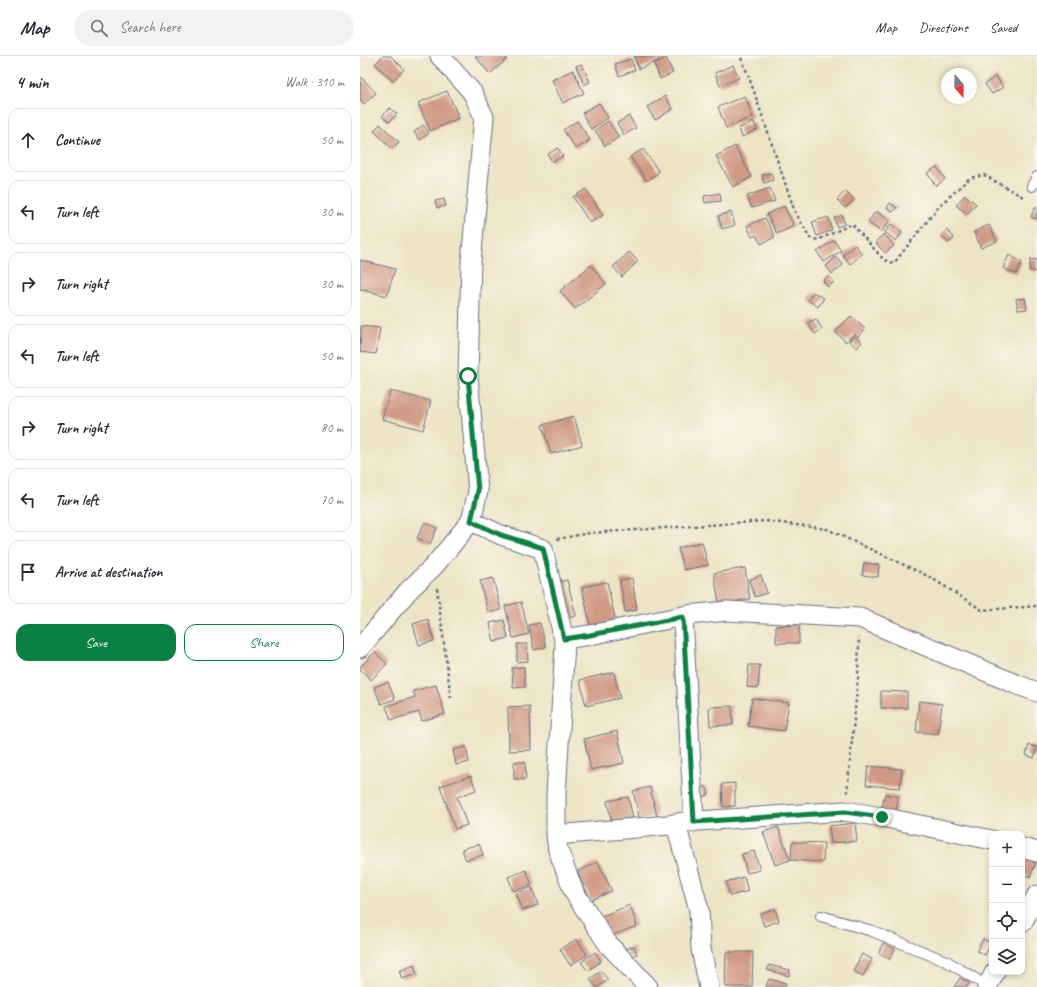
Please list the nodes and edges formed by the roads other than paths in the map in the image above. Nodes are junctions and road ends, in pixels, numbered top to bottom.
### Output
1 (440, 56) edge
2 (1037, 177) edge
3 (1032, 186) road end
4 (471, 521) junction
5 (683, 617) junction
6 (564, 639) junction
7 (360, 648) edge
8 (1037, 692) edge
9 (685, 823) junction
10 (556, 835) junction
11 (989, 839) edge
12 (1025, 849) edge
13 (1037, 852) edge
14 (1037, 895) edge
15 (821, 916) dead end
16 (1025, 917) edge
17 (990, 982) edge
18 (648, 987) edge
19 (709, 987) edge

1 - 4 street
2 - 3 lane
4 - 6 street
4 - 7 street
5 - 6 street
5 - 8 street
5 - 9 street
6 - 10 street
9 - 10 street
9 - 11 street
9 - 19 street
10 - 18 street
12 - 13 street
14 - 16 street
15 - 17 lane

